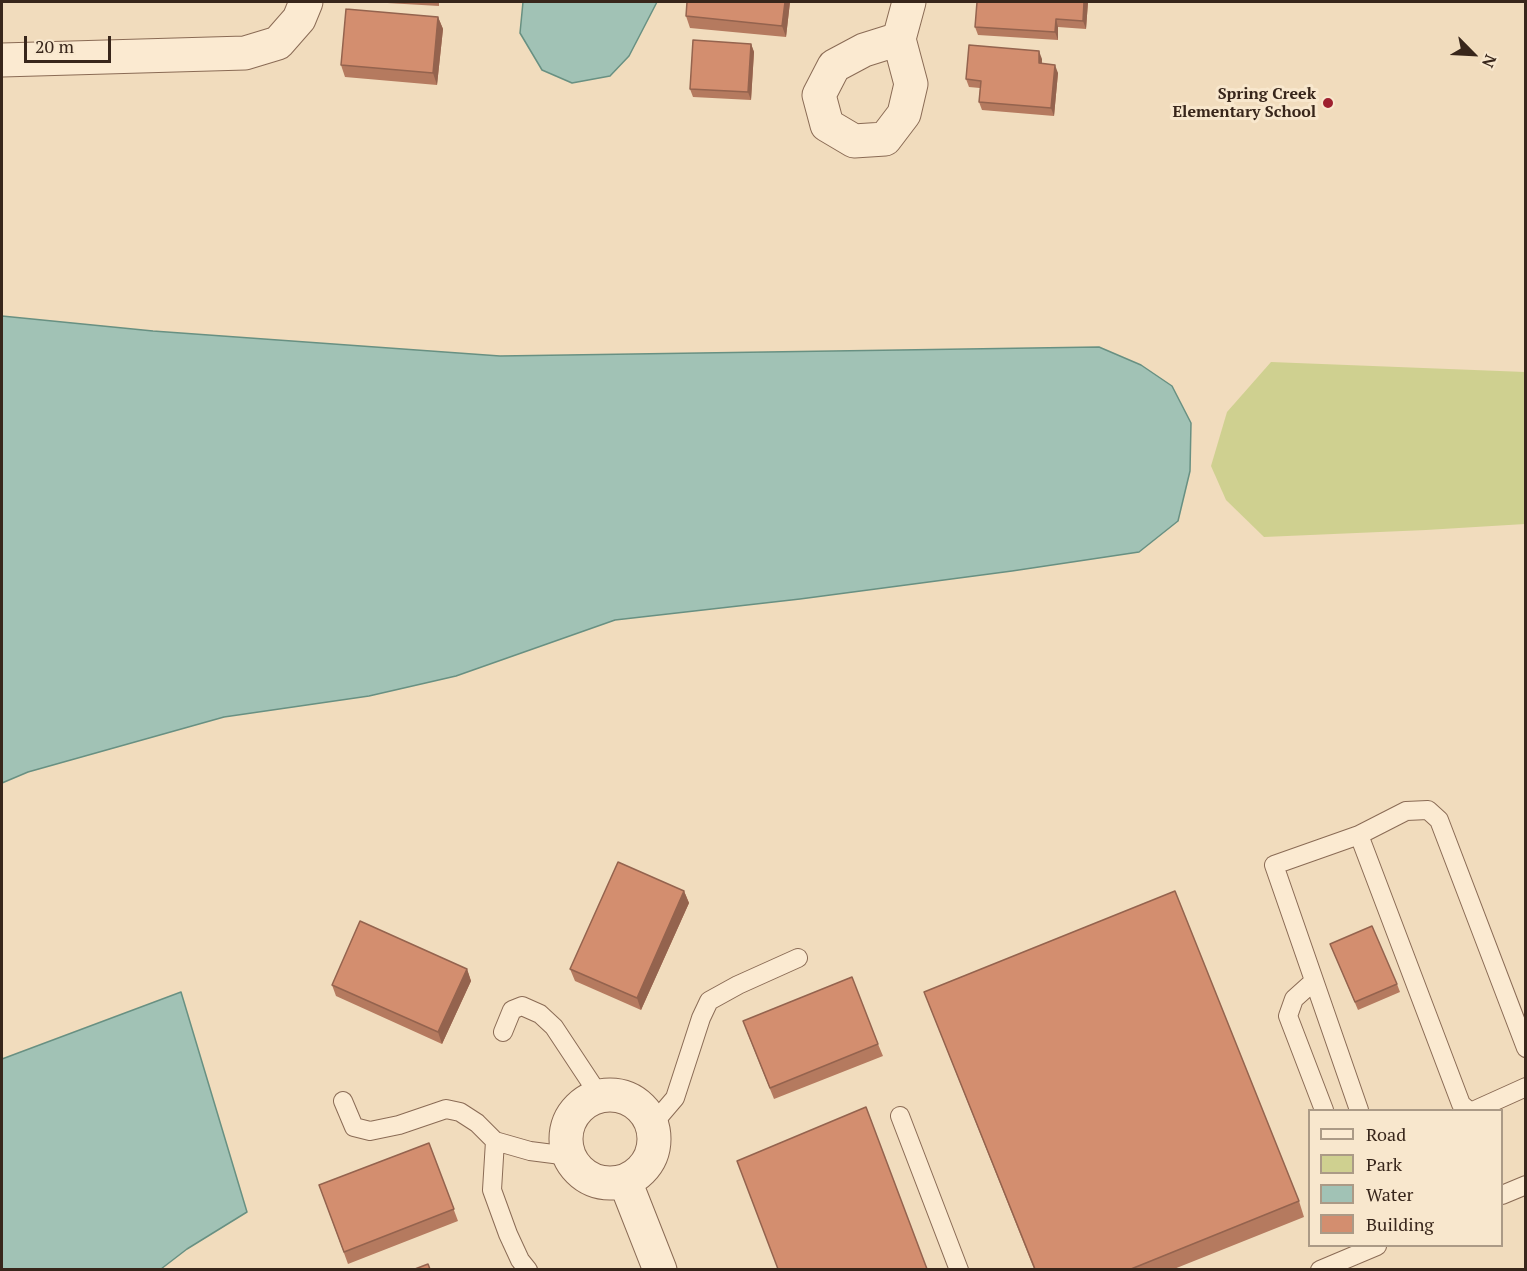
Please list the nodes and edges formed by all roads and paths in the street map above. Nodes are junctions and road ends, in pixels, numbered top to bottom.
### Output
1 (306, 2) edge
2 (909, 2) edge
3 (899, 39) dead end
4 (2, 60) edge
5 (1359, 835) junction
6 (798, 958) dead end
7 (1314, 981) junction
8 (503, 1032) dead end
9 (1526, 1048) edge
10 (1526, 1087) edge
11 (598, 1095) junction
12 (342, 1101) dead end
13 (1324, 1109) edge
14 (1359, 1109) edge
15 (1467, 1109) edge
16 (1477, 1109) edge
17 (900, 1116) dead end
18 (652, 1125) junction
19 (495, 1141) junction
20 (569, 1156) junction
21 (626, 1181) junction
22 (1526, 1185) edge
23 (1503, 1195) edge
24 (1374, 1247) edge
25 (1326, 1268) edge
26 (528, 1269) edge
27 (660, 1269) edge
28 (959, 1269) edge

1 - 4 street
2 - 3 street
5 - 7 lane
5 - 9 lane
5 - 15 lane
6 - 18 lane
7 - 13 lane
7 - 14 lane
8 - 11 lane
10 - 16 lane
11 - 18 street
11 - 20 street
12 - 19 lane
17 - 28 lane
18 - 21 street
19 - 20 lane
19 - 26 lane
20 - 21 street
21 - 27 street
22 - 23 lane
24 - 25 lane

